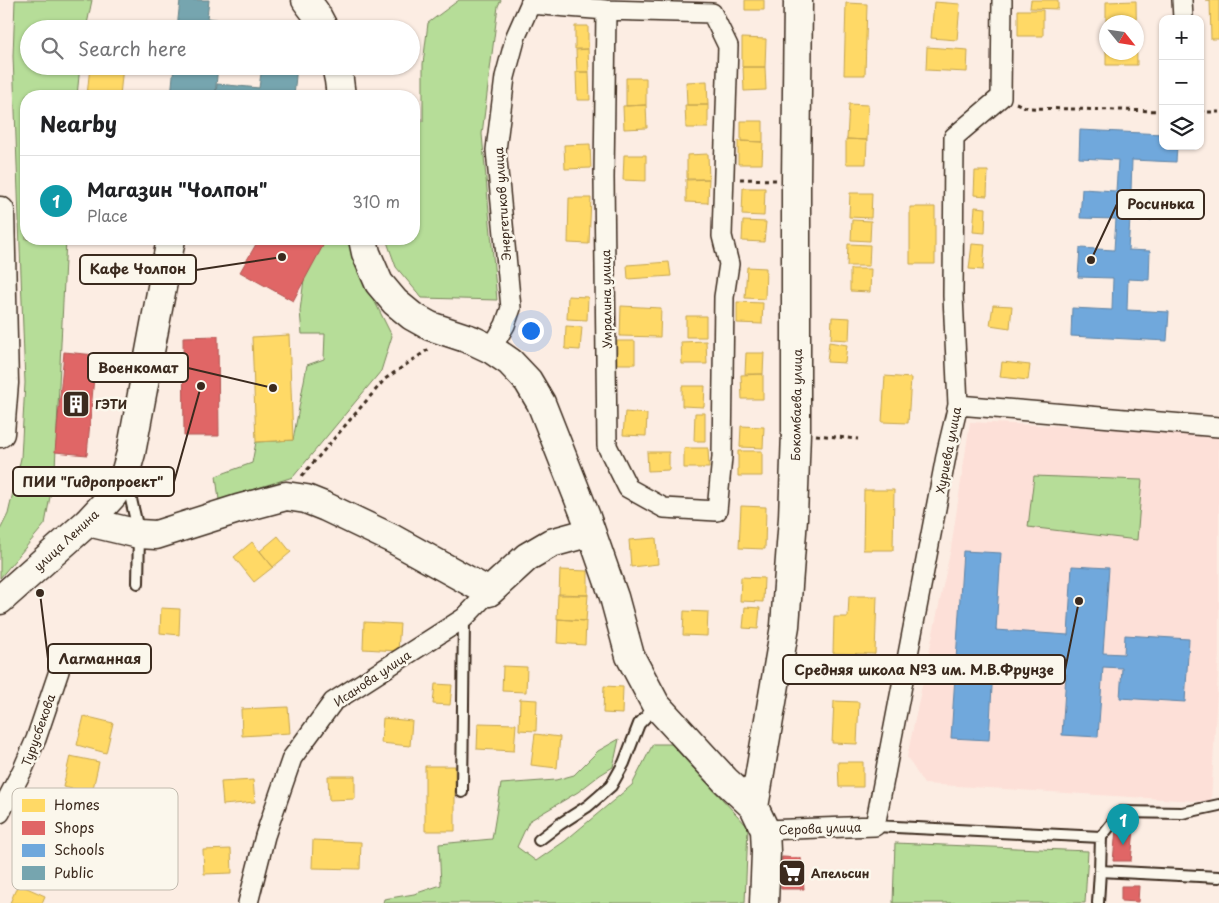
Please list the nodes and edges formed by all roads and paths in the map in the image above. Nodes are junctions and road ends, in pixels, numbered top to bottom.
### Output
1 (306, 0) edge
2 (798, 0) edge
3 (1002, 0) edge
4 (1182, 0) edge
5 (531, 2) edge
6 (606, 10) junction
7 (1183, 15) edge
8 (319, 20) edge
9 (338, 75) edge
10 (340, 90) edge
11 (1001, 97) junction
12 (1159, 111) edge
13 (1204, 112) edge
14 (1219, 112) edge
15 (724, 178) junction
16 (796, 181) junction
17 (0, 211) edge
18 (170, 245) edge
19 (364, 245) edge
20 (432, 347) dead end
21 (491, 349) junction
22 (958, 405) junction
23 (1219, 427) edge
24 (796, 432) junction
25 (0, 433) edge
26 (858, 440) dead end
27 (125, 474) junction
28 (286, 496) junction
29 (88, 522) junction
30 (591, 532) junction
31 (139, 534) junction
32 (138, 583) dead end
33 (489, 592) junction
34 (0, 600) edge
35 (464, 618) junction
36 (59, 671) dead end
37 (656, 705) junction
38 (13, 788) edge
39 (12, 791) edge
40 (462, 792) dead end
41 (1219, 805) edge
42 (0, 814) edge
43 (759, 818) junction
44 (875, 826) junction
45 (1101, 837) junction
46 (539, 840) dead end
47 (1100, 872) junction
48 (1219, 877) edge
49 (248, 903) edge
50 (764, 903) edge
51 (1098, 903) edge

1 - 8 main road
2 - 16 main road, Бокомбаева улица
3 - 11 street
4 - 7 street
5 - 6 street
5 - 21 street, Энергетиков улица
6 - 15 street
6 - 15 street, Умралина улица
9 - 10 main road
11 - 12 path
11 - 22 street, Хуриева улица
13 - 14 path
15 - 16 path
16 - 24 main road, Бокомбаева улица
17 - 25 main road
18 - 27 main road, улица Ленина
19 - 21 main road
20 - 28 path
21 - 30 main road
22 - 23 street
22 - 44 street, Хуриева улица
24 - 26 path
24 - 43 main road, Бокомбаева улица
27 - 29 main road, улица Ленина
27 - 31 lane
28 - 31 main road
28 - 33 main road
29 - 31 main road
29 - 34 main road, улица Ленина
30 - 33 main road, Исанова улица
30 - 37 main road
31 - 32 lane
33 - 35 street, Исанова улица
35 - 40 lane
35 - 49 street, Исанова улица
36 - 38 street, Турусбекова
37 - 43 main road
37 - 46 lane
39 - 42 street, Турусбекова
41 - 45 lane
43 - 44 street, Серова улица
43 - 50 main road, Серова улица
44 - 45 lane
45 - 47 lane
47 - 48 lane
47 - 51 lane

